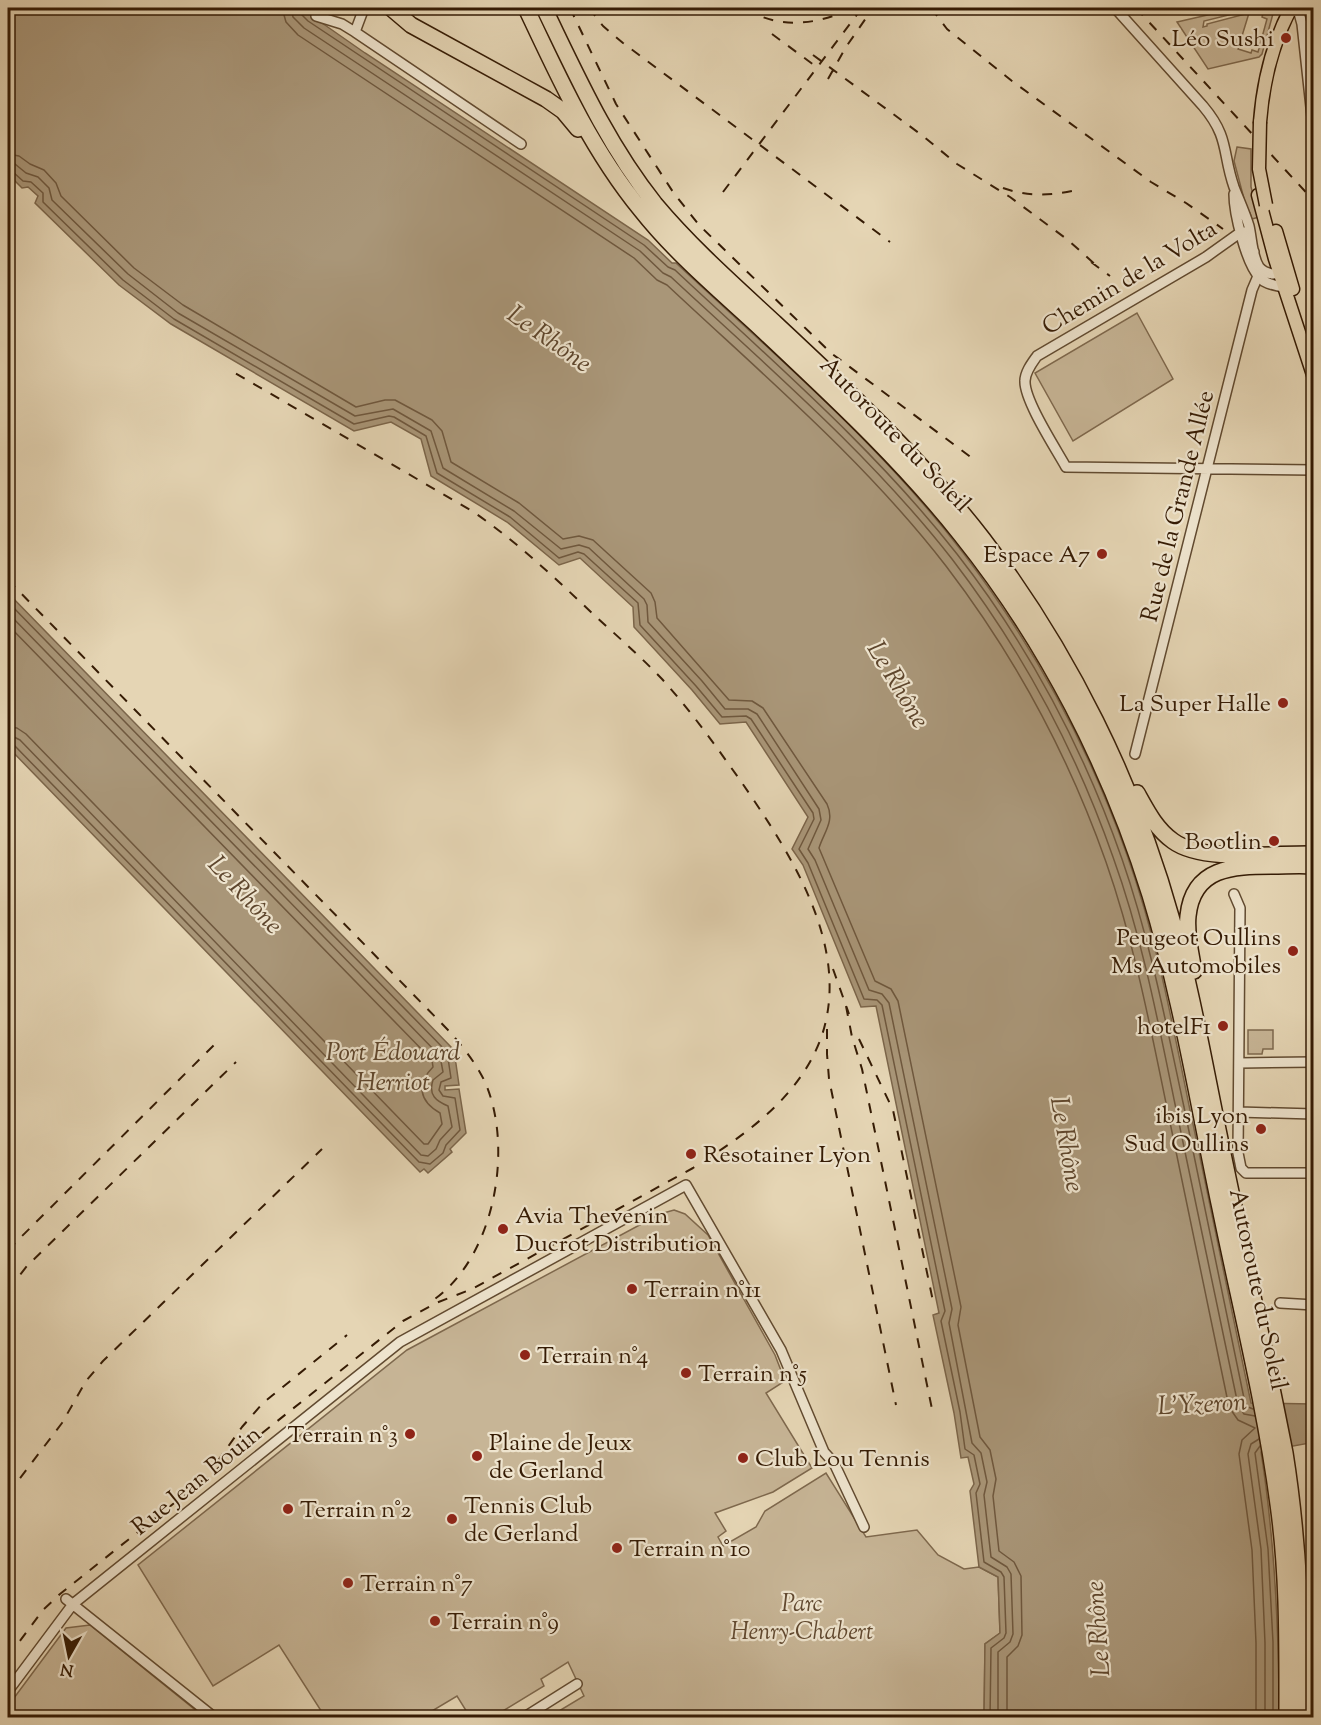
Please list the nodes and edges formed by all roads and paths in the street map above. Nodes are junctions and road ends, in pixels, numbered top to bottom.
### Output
1 (364, 8) edge
2 (391, 8) edge
3 (526, 8) edge
4 (544, 8) edge
5 (551, 8) edge
6 (1114, 8) edge
7 (1281, 8) edge
8 (1290, 8) edge
9 (316, 16) dead end
10 (355, 32) junction
11 (564, 50) junction
12 (1258, 119) junction
13 (1314, 135) edge
14 (521, 144) dead end
15 (623, 186) junction
16 (1235, 189) junction
17 (1241, 232) junction
18 (1254, 252) junction
19 (1260, 273) junction
20 (1283, 279) junction
21 (1308, 341) edge
22 (1314, 378) edge
23 (1207, 469) junction
24 (1314, 470) edge
25 (1094, 719) junction
26 (1135, 754) dead end
27 (1314, 854) edge
28 (1314, 866) edge
29 (1234, 894) dead end
30 (1314, 1062) edge
31 (1240, 1063) junction
32 (1205, 1067) junction
33 (1239, 1112) junction
34 (1314, 1114) edge
35 (1314, 1173) edge
36 (1280, 1303) dead end
37 (1314, 1305) edge
38 (1266, 1398) junction
39 (1277, 1453) junction
40 (864, 1527) dead end
41 (70, 1601) junction
42 (578, 1684) dead end
43 (8, 1691) edge
44 (215, 1718) edge
45 (523, 1718) edge
46 (1287, 1718) edge
47 (1302, 1718) edge

1 - 10 street
2 - 15 highway
3 - 15 highway, Autoroute du Soleil
4 - 11 highway, Autoroute du Soleil
5 - 11 highway
6 - 16 street
7 - 12 main road
8 - 12 main road
8 - 13 street
9 - 10 street
10 - 14 street
11 - 25 highway, Autoroute du Soleil
12 - 20 main road, bridge
15 - 38 highway, Autoroute du Soleil
16 - 17 street
16 - 18 street
17 - 18 street
17 - 19 street
17 - 23 street, Chemin de la Volta
18 - 19 street
19 - 20 street
19 - 23 street, Rue de la Grande Allée
20 - 21 main road
20 - 21 main road
21 - 22 main road
23 - 24 street
23 - 26 street, Rue de la Grande Allée
25 - 27 highway
25 - 32 highway, Autoroute du Soleil
28 - 32 highway
29 - 31 street
30 - 31 street
31 - 33 street
32 - 38 highway, Autoroute du Soleil
33 - 34 street
33 - 35 street
36 - 37 street
38 - 39 highway, Autoroute du Soleil
39 - 46 highway, Autoroute du Soleil
39 - 47 highway, Autoroute du Soleil
40 - 41 street, Rue Jean Bouin
41 - 43 street, Rue Jean Bouin
41 - 44 street
42 - 45 street

